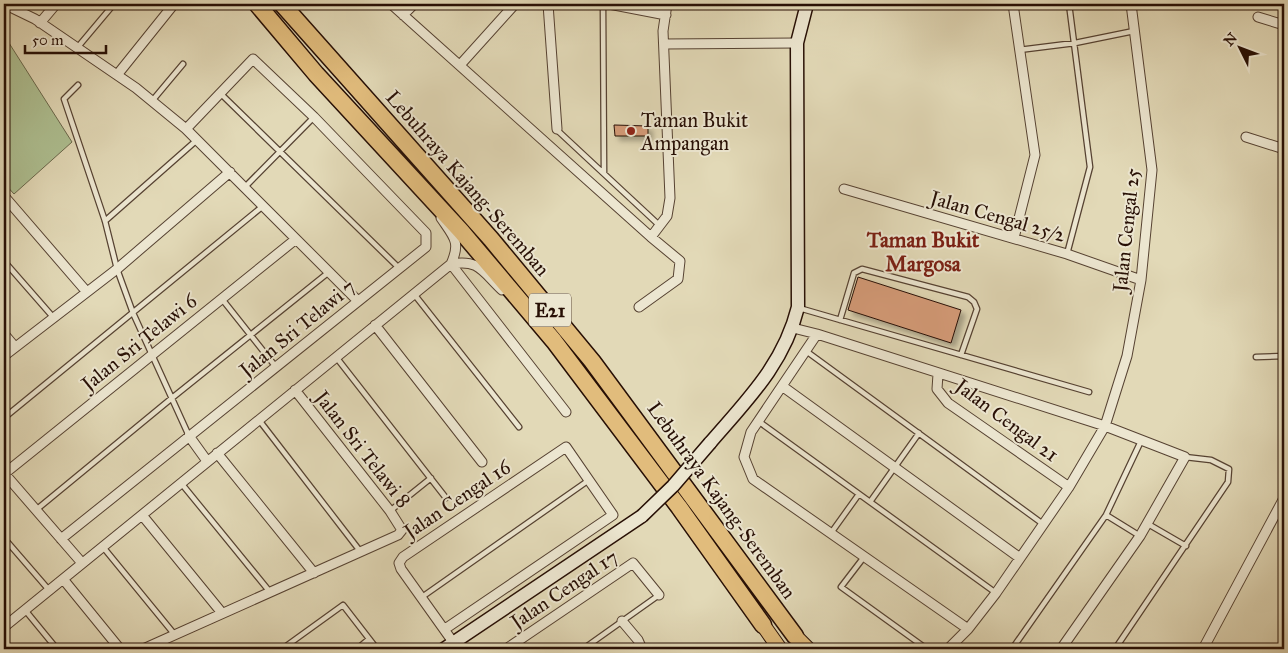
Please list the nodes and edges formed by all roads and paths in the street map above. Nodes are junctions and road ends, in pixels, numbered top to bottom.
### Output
1 (4, 4) edge
2 (56, 4) edge
3 (114, 4) edge
4 (174, 4) edge
5 (257, 4) edge
6 (391, 4) edge
7 (414, 4) edge
8 (515, 4) edge
9 (548, 4) edge
10 (603, 4) edge
11 (609, 4) edge
12 (668, 4) edge
13 (807, 4) edge
14 (1012, 4) edge
15 (1069, 4) edge
16 (1131, 4) edge
17 (288, 8) edge
18 (404, 15) junction
19 (666, 15) junction
20 (1258, 17) dead end
21 (40, 23) junction
22 (1284, 24) edge
23 (1134, 31) junction
24 (797, 43) junction
25 (1075, 43) junction
26 (664, 44) junction
27 (77, 48) junction
28 (1020, 50) junction
29 (183, 64) dead end
30 (460, 65) junction
31 (117, 75) junction
32 (78, 85) dead end
33 (220, 93) junction
34 (152, 101) junction
35 (314, 117) junction
36 (186, 129) junction
37 (557, 129) joint
38 (1246, 137) dead end
39 (198, 139) junction
40 (1284, 149) edge
41 (280, 152) junction
42 (230, 172) junction
43 (604, 173) junction
44 (414, 180) junction
45 (245, 188) junction
46 (844, 189) dead end
47 (4, 196) edge
48 (263, 206) junction
49 (105, 221) junction
50 (660, 226) junction
51 (651, 236) junction
52 (1014, 238) junction
53 (296, 239) junction
54 (1067, 254) junction
55 (4, 261) edge
56 (450, 264) junction
57 (399, 268) junction
58 (117, 269) junction
59 (329, 272) junction
60 (1141, 280) junction
61 (86, 291) junction
62 (414, 294) junction
63 (221, 298) junction
64 (358, 301) junction
65 (639, 307) dead end
66 (798, 307) junction
67 (133, 313) junction
68 (53, 317) junction
69 (840, 320) junction
70 (375, 325) junction
71 (793, 328) junction
72 (4, 334) edge
73 (817, 334) junction
74 (250, 335) junction
75 (554, 341) junction
76 (15, 346) junction
77 (806, 351) junction
78 (150, 355) junction
79 (4, 356) edge
80 (961, 356) junction
81 (1284, 356) edge
82 (336, 357) junction
83 (1256, 357) dead end
84 (276, 367) junction
85 (938, 374) junction
86 (782, 386) junction
87 (295, 390) junction
88 (1089, 392) dead end
89 (172, 398) junction
90 (566, 412) dead end
91 (4, 418) edge
92 (259, 420) junction
93 (758, 421) junction
94 (1105, 426) junction
95 (519, 427) dead end
96 (919, 433) junction
97 (189, 436) junction
98 (1142, 439) junction
99 (217, 454) junction
100 (1185, 457) junction
101 (207, 461) junction
102 (482, 462) dead end
103 (894, 467) junction
104 (4, 474) edge
105 (431, 478) junction
106 (589, 480) junction
107 (181, 483) junction
108 (1069, 487) junction
109 (859, 494) junction
110 (446, 498) dead end
111 (1284, 498) edge
112 (870, 502) junction
113 (36, 510) junction
114 (390, 511) junction
115 (142, 514) junction
116 (1106, 515) junction
117 (1044, 524) junction
118 (1148, 524) junction
119 (831, 533) junction
120 (1140, 536) junction
121 (4, 538) edge
122 (61, 539) junction
123 (103, 546) junction
124 (1186, 546) junction
125 (360, 551) junction
126 (864, 556) junction
127 (1020, 558) junction
128 (82, 564) junction
129 (314, 573) junction
130 (63, 579) junction
131 (49, 590) junction
132 (270, 592) junction
133 (996, 593) junction
134 (658, 596) joint
135 (422, 597) junction
136 (24, 610) junction
137 (222, 613) junction
138 (622, 621) junction
139 (5, 624) edge
140 (763, 625) junction
141 (445, 629) junction
142 (968, 629) junction
143 (175, 635) junction
144 (369, 639) junction
145 (803, 645) edge
146 (452, 647) edge
147 (56, 649) edge
148 (120, 649) edge
149 (143, 649) edge
150 (282, 649) edge
151 (357, 649) edge
152 (376, 649) edge
153 (506, 649) edge
154 (583, 649) edge
155 (642, 649) edge
156 (773, 649) edge
157 (780, 649) edge
158 (927, 649) edge
159 (948, 649) edge
160 (1012, 649) edge
161 (1061, 649) edge
162 (1115, 649) edge
163 (1203, 649) edge

1 - 21 street
2 - 21 street
3 - 27 lane
4 - 31 street
5 - 44 highway, Lebuhraya Kajang-Seremban / E21
6 - 18 street
7 - 18 street
8 - 30 street
9 - 37 street
10 - 43 lane
11 - 19 street
12 - 19 street
13 - 24 street
14 - 28 street
15 - 25 lane
16 - 23 street, Jalan Cengal 25
17 - 145 highway, Lebuhraya Kajang-Seremban / E21
18 - 30 street
19 - 26 street
20 - 22 street
21 - 27 street
23 - 25 lane
23 - 60 street, Jalan Cengal 25
24 - 26 street
24 - 66 street
25 - 28 lane
25 - 54 lane
26 - 50 street
27 - 31 street
28 - 52 street
29 - 34 lane
30 - 51 street
31 - 34 street
32 - 49 lane
33 - 35 street
33 - 36 street
33 - 41 lane
34 - 36 street
35 - 41 lane
35 - 57 street, Jalan Sri Telawi 7
36 - 39 street
37 - 43 lane
38 - 40 street
39 - 42 street
39 - 49 lane
41 - 45 lane
41 - 57 lane
42 - 45 street
42 - 58 street
43 - 50 lane
44 - 56 street
44 - 75 highway, Lebuhraya Kajang-Seremban / E21
45 - 48 street
46 - 52 street, Jalan Cengal 25/2
47 - 61 street
48 - 53 street
48 - 67 lane
49 - 58 lane
50 - 51 street
51 - 65 street
52 - 54 street, Jalan Cengal 25/2
53 - 59 street
53 - 63 street, Jalan Sri Telawi 6
54 - 60 street, Jalan Cengal 25/2
55 - 68 lane
56 - 62 street
56 - 75 street
56 - 90 street
57 - 64 street, Jalan Sri Telawi 7
58 - 61 street
58 - 67 lane
59 - 64 street
59 - 74 lane
60 - 94 street, Jalan Cengal 25
61 - 68 street
62 - 70 street
62 - 95 lane
63 - 74 lane
63 - 78 street, Jalan Sri Telawi 6
64 - 84 street, Jalan Sri Telawi 7
66 - 69 lane
66 - 71 street
67 - 78 lane
67 - 91 lane
68 - 76 street
69 - 80 lane
69 - 80 lane
70 - 82 street
70 - 102 street
71 - 73 street
71 - 146 street, bridge
72 - 76 street
73 - 77 street
73 - 85 street
74 - 84 lane
74 - 89 lane
75 - 140 highway, Lebuhraya Kajang-Seremban / E21
76 - 79 street
77 - 86 street
77 - 96 lane
78 - 89 lane
78 - 104 street, Jalan Sri Telawi 6
80 - 88 lane
81 - 83 lane
82 - 87 street
82 - 105 lane
84 - 97 street, Jalan Sri Telawi 7
85 - 94 street
85 - 108 street, Jalan Cengal 21
86 - 93 street
86 - 103 street
87 - 92 street
87 - 114 street, Jalan Sri Telawi 8
89 - 97 lane
89 - 113 lane
92 - 99 street
92 - 125 lane
93 - 109 lane
93 - 119 street
94 - 98 street
94 - 108 street, Jalan Cengal 25
96 - 103 lane
96 - 117 lane
97 - 101 street
97 - 122 street, Jalan Sri Telawi 7
98 - 100 street
98 - 116 lane
99 - 101 street
99 - 129 street
100 - 118 street
100 - 124 lane
101 - 107 street
103 - 112 lane
103 - 127 street
104 - 113 street
105 - 110 lane
105 - 114 lane
106 - 135 lane
106 - 135 street, Jalan Cengal 16
106 - 141 street
107 - 115 street
107 - 132 lane
108 - 117 street, Jalan Cengal 25
109 - 112 lane
109 - 119 lane
111 - 163 street
112 - 133 lane
113 - 122 street
114 - 125 street, Jalan Sri Telawi 8
115 - 123 street
115 - 137 street
116 - 120 lane
116 - 160 lane
117 - 127 street, Jalan Cengal 25
118 - 120 street
118 - 124 lane
119 - 126 street
120 - 161 street
121 - 131 lane
122 - 128 street
123 - 128 street
123 - 143 lane
124 - 162 lane
125 - 129 street
126 - 142 street
126 - 158 lane
127 - 133 street, Jalan Cengal 25
128 - 130 street
129 - 132 street
130 - 131 street
130 - 148 street
131 - 136 street
132 - 137 street
133 - 142 street, Jalan Cengal 25
134 - 138 lane
134 - 153 street, Jalan Cengal 17
135 - 141 street, Jalan Cengal 16
136 - 139 street
136 - 147 lane
137 - 143 street
138 - 154 lane
138 - 155 street
140 - 156 main road
140 - 157 main road
141 - 146 street, Jalan Cengal 16
142 - 159 street, Jalan Cengal 25
143 - 149 street
144 - 150 lane
144 - 151 lane
144 - 152 lane

